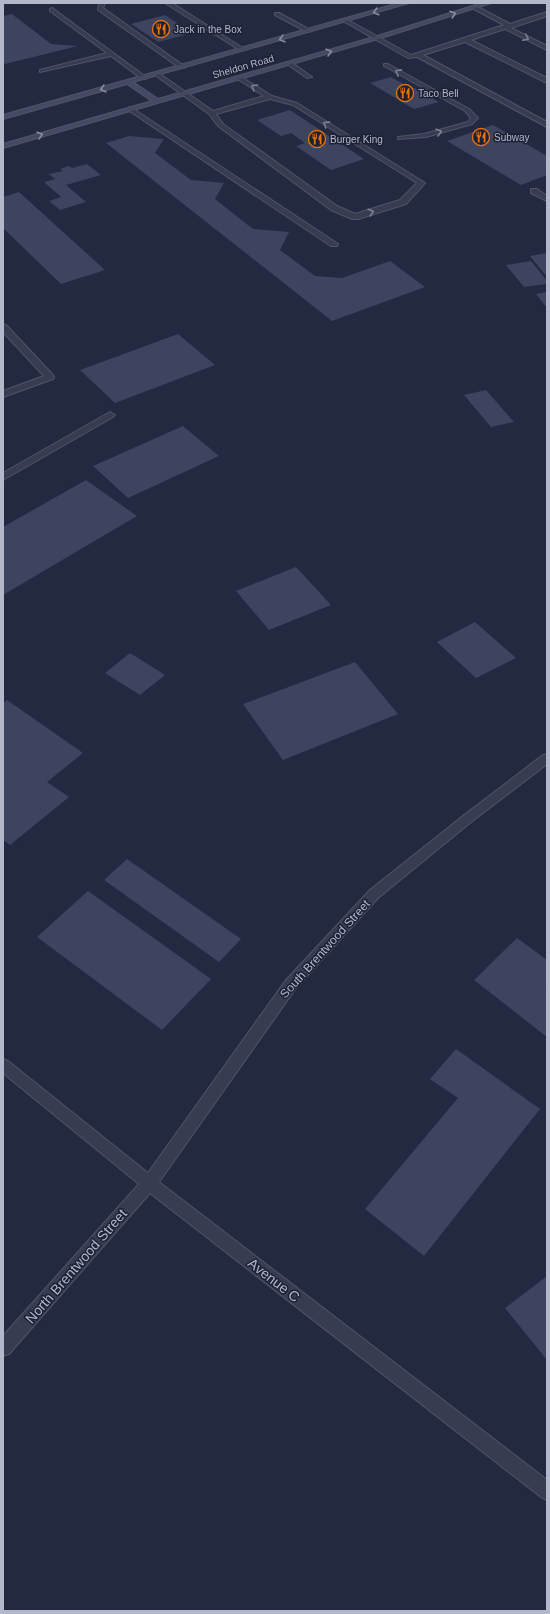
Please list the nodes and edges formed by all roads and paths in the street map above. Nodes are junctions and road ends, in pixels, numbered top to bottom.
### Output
1 (102, 3) edge
2 (168, 3) edge
3 (406, 3) edge
4 (488, 3) edge
5 (474, 7) junction
6 (52, 10) dead end
7 (277, 14) dead end
8 (546, 15) edge
9 (346, 21) junction
10 (508, 26) junction
11 (309, 31) junction
12 (376, 38) junction
13 (466, 40) junction
14 (547, 48) edge
15 (243, 50) junction
16 (112, 54) junction
17 (418, 55) junction
18 (289, 63) junction
19 (386, 65) dead end
20 (182, 67) junction
21 (42, 71) dead end
22 (157, 74) junction
23 (309, 76) dead end
24 (144, 78) junction
25 (239, 78) junction
26 (128, 82) junction
27 (547, 82) edge
28 (184, 94) junction
29 (270, 97) junction
30 (157, 101) junction
31 (130, 109) junction
32 (212, 113) junction
33 (3, 117) edge
34 (547, 125) edge
35 (400, 138) dead end
36 (3, 146) edge
37 (541, 189) dead end
38 (547, 199) edge
39 (334, 244) dead end
40 (3, 327) edge
41 (3, 394) edge
42 (110, 415) dead end
43 (3, 477) edge
44 (547, 758) edge
45 (3, 1065) edge
46 (149, 1183) junction
47 (3, 1348) edge
48 (547, 1492) edge

1 - 20 street
2 - 15 street
3 -> 9 main road, Sheldon Road
4 - 5 main road, Sheldon Road
5 - 10 street
12 -> 5 main road, Sheldon Road
6 - 16 street
7 - 11 street
8 - 10 street
9 - 11 main road, Sheldon Road
9 - 12 street
10 - 13 street
10 -> 14 street
11 -> 15 main road, Sheldon Road
12 - 17 street
18 -> 12 main road, Sheldon Road
13 - 17 street
13 - 27 street
15 - 20 main road, Sheldon Road
16 - 21 street
16 - 24 street
17 - 34 street
18 - 23 street
18 - 25 main road, Sheldon Road
35 -> 19 street
20 - 22 main road, Sheldon Road
22 - 24 main road, Sheldon Road
22 - 28 street
24 - 26 main road, Sheldon Road
25 - 28 main road, Sheldon Road
29 -> 25 street
26 - 30 main road
26 -> 33 main road, Sheldon Road
28 - 30 main road, Sheldon Road
28 - 32 street
29 - 32 street
32 -> 29 street
30 - 31 main road, Sheldon Road
36 -> 31 main road, Sheldon Road
31 - 39 street
37 - 38 street
40 - 41 street
42 - 43 street
44 - 46 street, South Brentwood Street
45 - 46 street, Avenue C
46 - 47 street, North Brentwood Street
46 - 48 street, Avenue C

